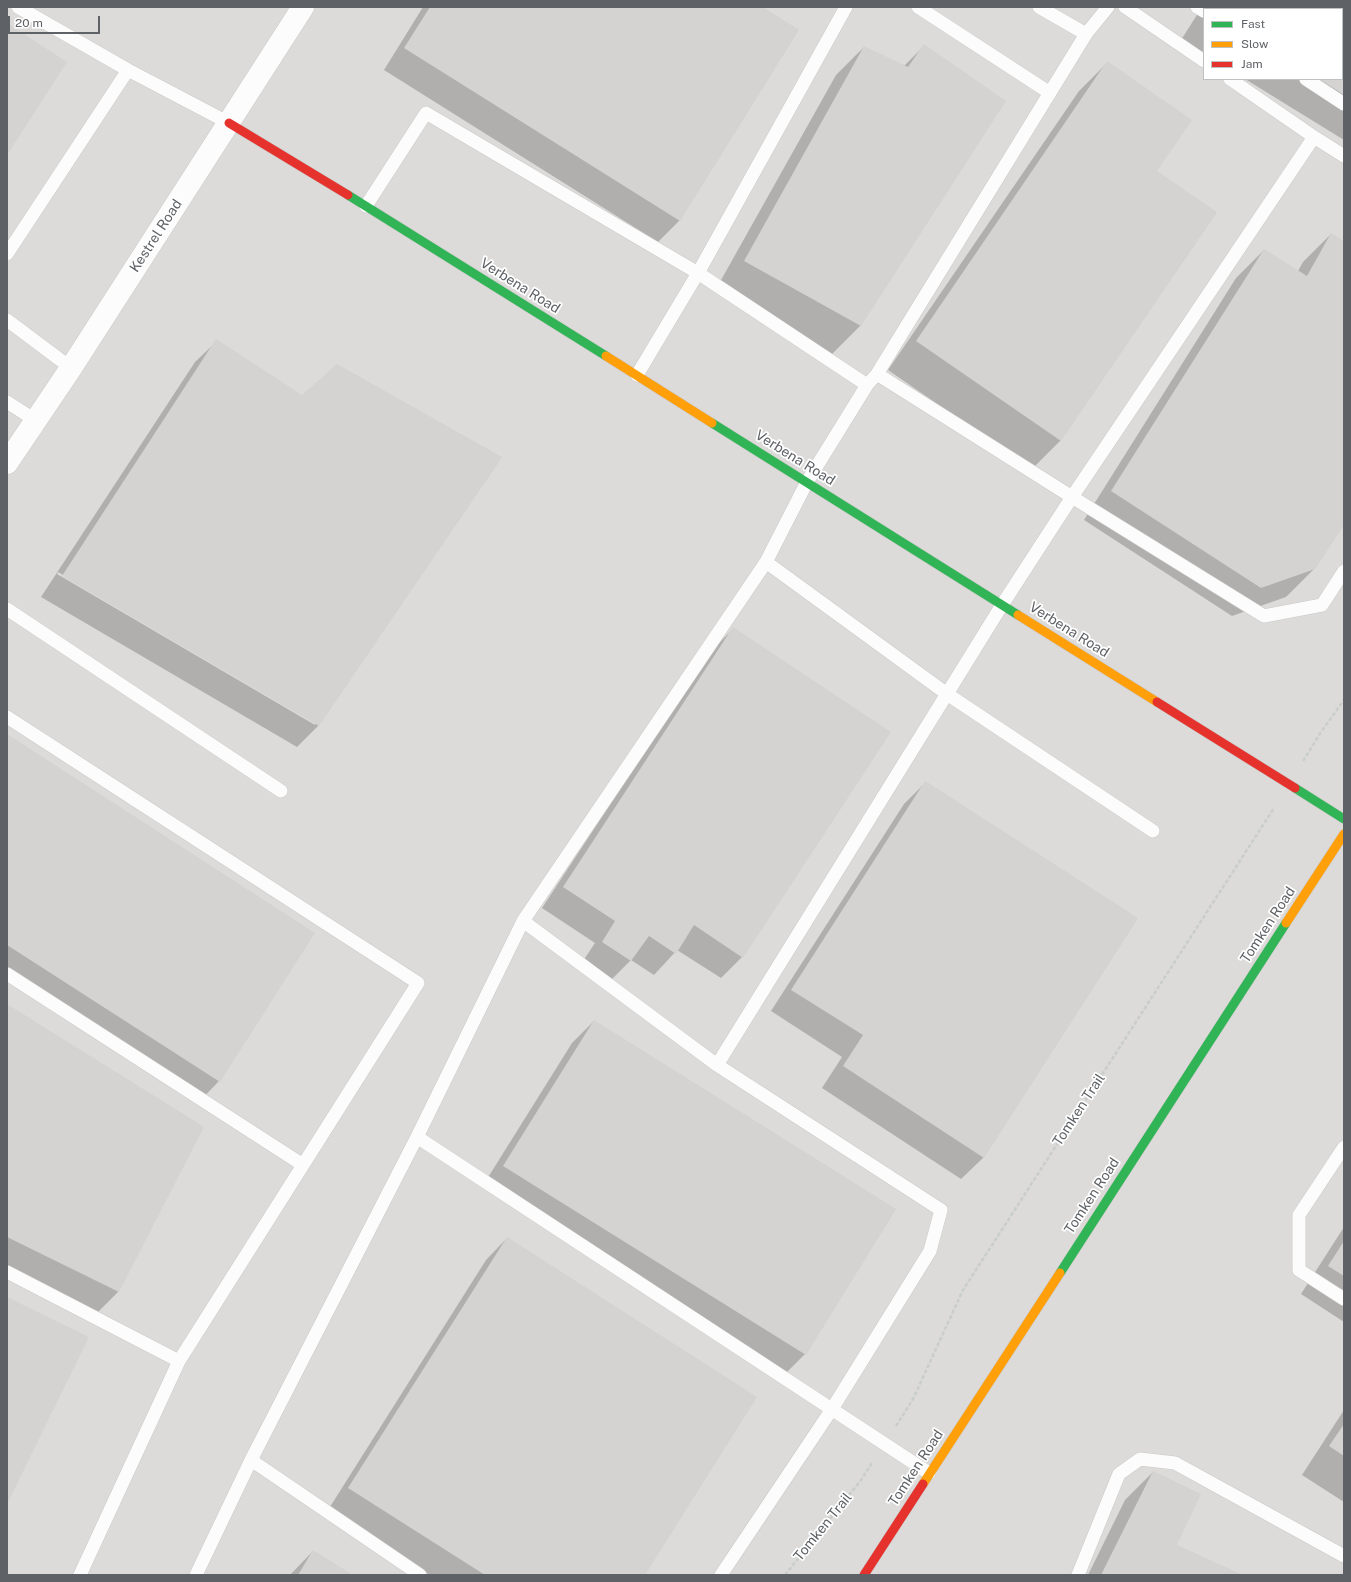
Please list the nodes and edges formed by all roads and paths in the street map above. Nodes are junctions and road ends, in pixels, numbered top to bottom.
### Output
1 (18, 7) edge
2 (303, 7) edge
3 (846, 7) edge
4 (918, 7) edge
5 (1039, 7) edge
6 (1108, 7) edge
7 (1125, 7) edge
8 (1086, 34) junction
9 (1203, 60) edge
10 (128, 70) junction
11 (1231, 80) edge
12 (1308, 80) edge
13 (1050, 93) junction
14 (1344, 104) edge
15 (229, 123) junction
16 (1314, 137) junction
17 (1344, 156) edge
18 (366, 206) junction
19 (7, 254) edge
20 (698, 273) junction
21 (7, 320) edge
22 (71, 368) junction
23 (877, 374) junction
24 (637, 376) junction
25 (867, 385) junction
26 (7, 402) edge
27 (35, 420) junction
28 (7, 463) edge
29 (807, 482) junction
30 (1072, 497) junction
31 (766, 562) junction
32 (1344, 571) edge
33 (1002, 604) junction
34 (7, 608) edge
35 (947, 694) junction
36 (1344, 700) edge
37 (7, 718) edge
38 (1320, 732) dead end
39 (281, 791) dead end
40 (1344, 818) edge
41 (1261, 829) dead end
42 (1153, 831) dead end
43 (1344, 834) edge
44 (523, 921) junction
45 (7, 974) edge
46 (717, 1065) junction
47 (417, 1137) junction
48 (1344, 1147) edge
49 (303, 1165) junction
50 (7, 1272) edge
51 (1344, 1299) edge
52 (179, 1361) junction
53 (913, 1399) dead end
54 (832, 1409) junction
55 (251, 1460) junction
56 (929, 1473) junction
57 (861, 1480) dead end
58 (1344, 1556) edge
59 (80, 1575) edge
60 (196, 1575) edge
61 (420, 1575) edge
62 (721, 1575) edge
63 (785, 1575) edge
64 (864, 1575) edge
65 (1078, 1575) edge

1 - 10 lane
2 - 15 street, Kestrel Road
3 - 20 lane
4 - 13 lane
5 - 8 lane
6 - 8 lane
7 - 9 lane
8 - 13 lane
10 - 15 lane
10 - 19 lane
11 - 16 lane
12 - 14 lane
13 - 23 lane
15 - 18 street, Verbena Road
15 - 22 street, Kestrel Road
16 - 17 lane
16 - 30 lane
18 - 20 lane
18 - 24 street, Verbena Road
20 - 24 lane
20 - 25 lane
21 - 22 lane
22 - 27 street, Kestrel Road
23 - 25 lane
23 - 30 lane
24 - 29 street, Verbena Road
25 - 29 lane
26 - 27 lane
27 - 28 street, Kestrel Road
29 - 31 lane
29 - 33 street, Verbena Road
30 - 32 lane
30 - 33 lane
31 - 35 lane
31 - 44 lane
33 - 35 lane
33 - 40 street, Verbena Road
34 - 39 lane
35 - 42 lane
35 - 46 lane
36 - 38 path
37 - 49 lane
41 - 53 path, Tomken Trail
43 - 56 street, Tomken Road
44 - 46 lane
44 - 47 lane
45 - 49 lane
46 - 54 lane
47 - 54 lane
47 - 55 lane
48 - 51 lane
49 - 52 lane
50 - 52 lane
52 - 59 lane
54 - 56 lane
54 - 62 lane
55 - 60 lane
55 - 61 lane
56 - 64 street, Tomken Road
57 - 63 path, Tomken Trail
58 - 65 lane

